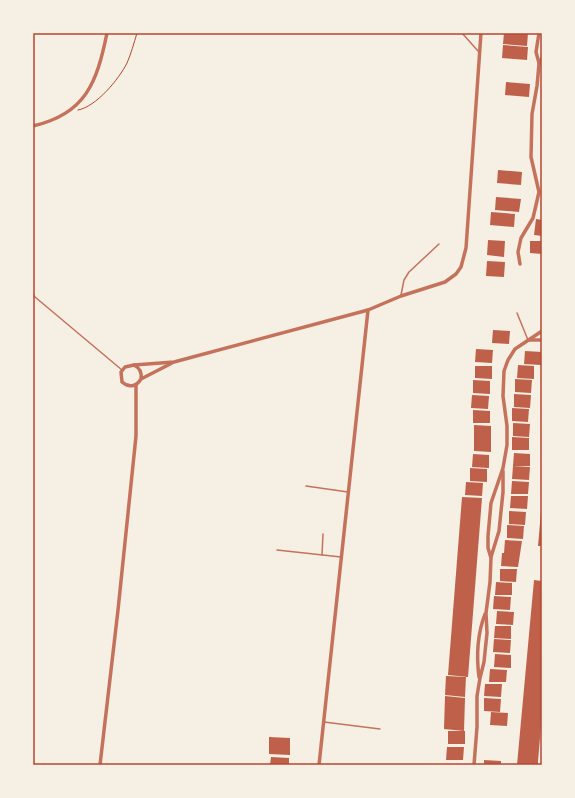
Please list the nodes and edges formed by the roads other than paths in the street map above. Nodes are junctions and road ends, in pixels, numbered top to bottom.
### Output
1 (107, 33) edge
2 (462, 33) edge
3 (481, 33) edge
4 (539, 33) edge
5 (480, 52) junction
6 (542, 58) edge
7 (539, 64) junction
8 (33, 126) edge
9 (536, 176) junction
10 (542, 176) edge
11 (439, 244) dead end
12 (520, 264) dead end
13 (33, 293) edge
14 (401, 296) junction
15 (368, 310) junction
16 (517, 313) dead end
17 (542, 331) edge
18 (528, 340) junction
19 (542, 340) edge
20 (174, 362) junction
21 (134, 366) junction
22 (122, 370) junction
23 (141, 379) junction
24 (136, 385) junction
25 (503, 468) junction
26 (306, 486) dead end
27 (348, 492) junction
28 (323, 534) dead end
29 (277, 550) dead end
30 (322, 554) junction
31 (341, 556) junction
32 (490, 558) junction
33 (486, 613) junction
34 (480, 678) junction
35 (324, 722) junction
36 (380, 729) dead end
37 (100, 765) edge
38 (319, 765) edge
39 (474, 765) edge

1 - 8 street
2 - 5 lane
3 - 5 street
4 - 7 street
5 - 14 street
6 - 7 street
7 - 9 street
9 - 10 street
9 - 12 street
11 - 14 lane
13 - 22 lane
14 - 15 street
15 - 20 street
15 - 27 street
16 - 18 lane
17 - 18 street
18 - 19 street
18 - 25 street
20 - 21 street
20 - 23 street
21 - 22 street
21 - 23 street
22 - 24 street
23 - 24 street
24 - 37 street
25 - 32 street
25 - 32 street
26 - 27 lane
27 - 31 street
28 - 30 lane
29 - 30 lane
30 - 31 lane
31 - 35 street
32 - 33 street
33 - 34 street
33 - 34 street
34 - 39 street
35 - 36 lane
35 - 38 street

